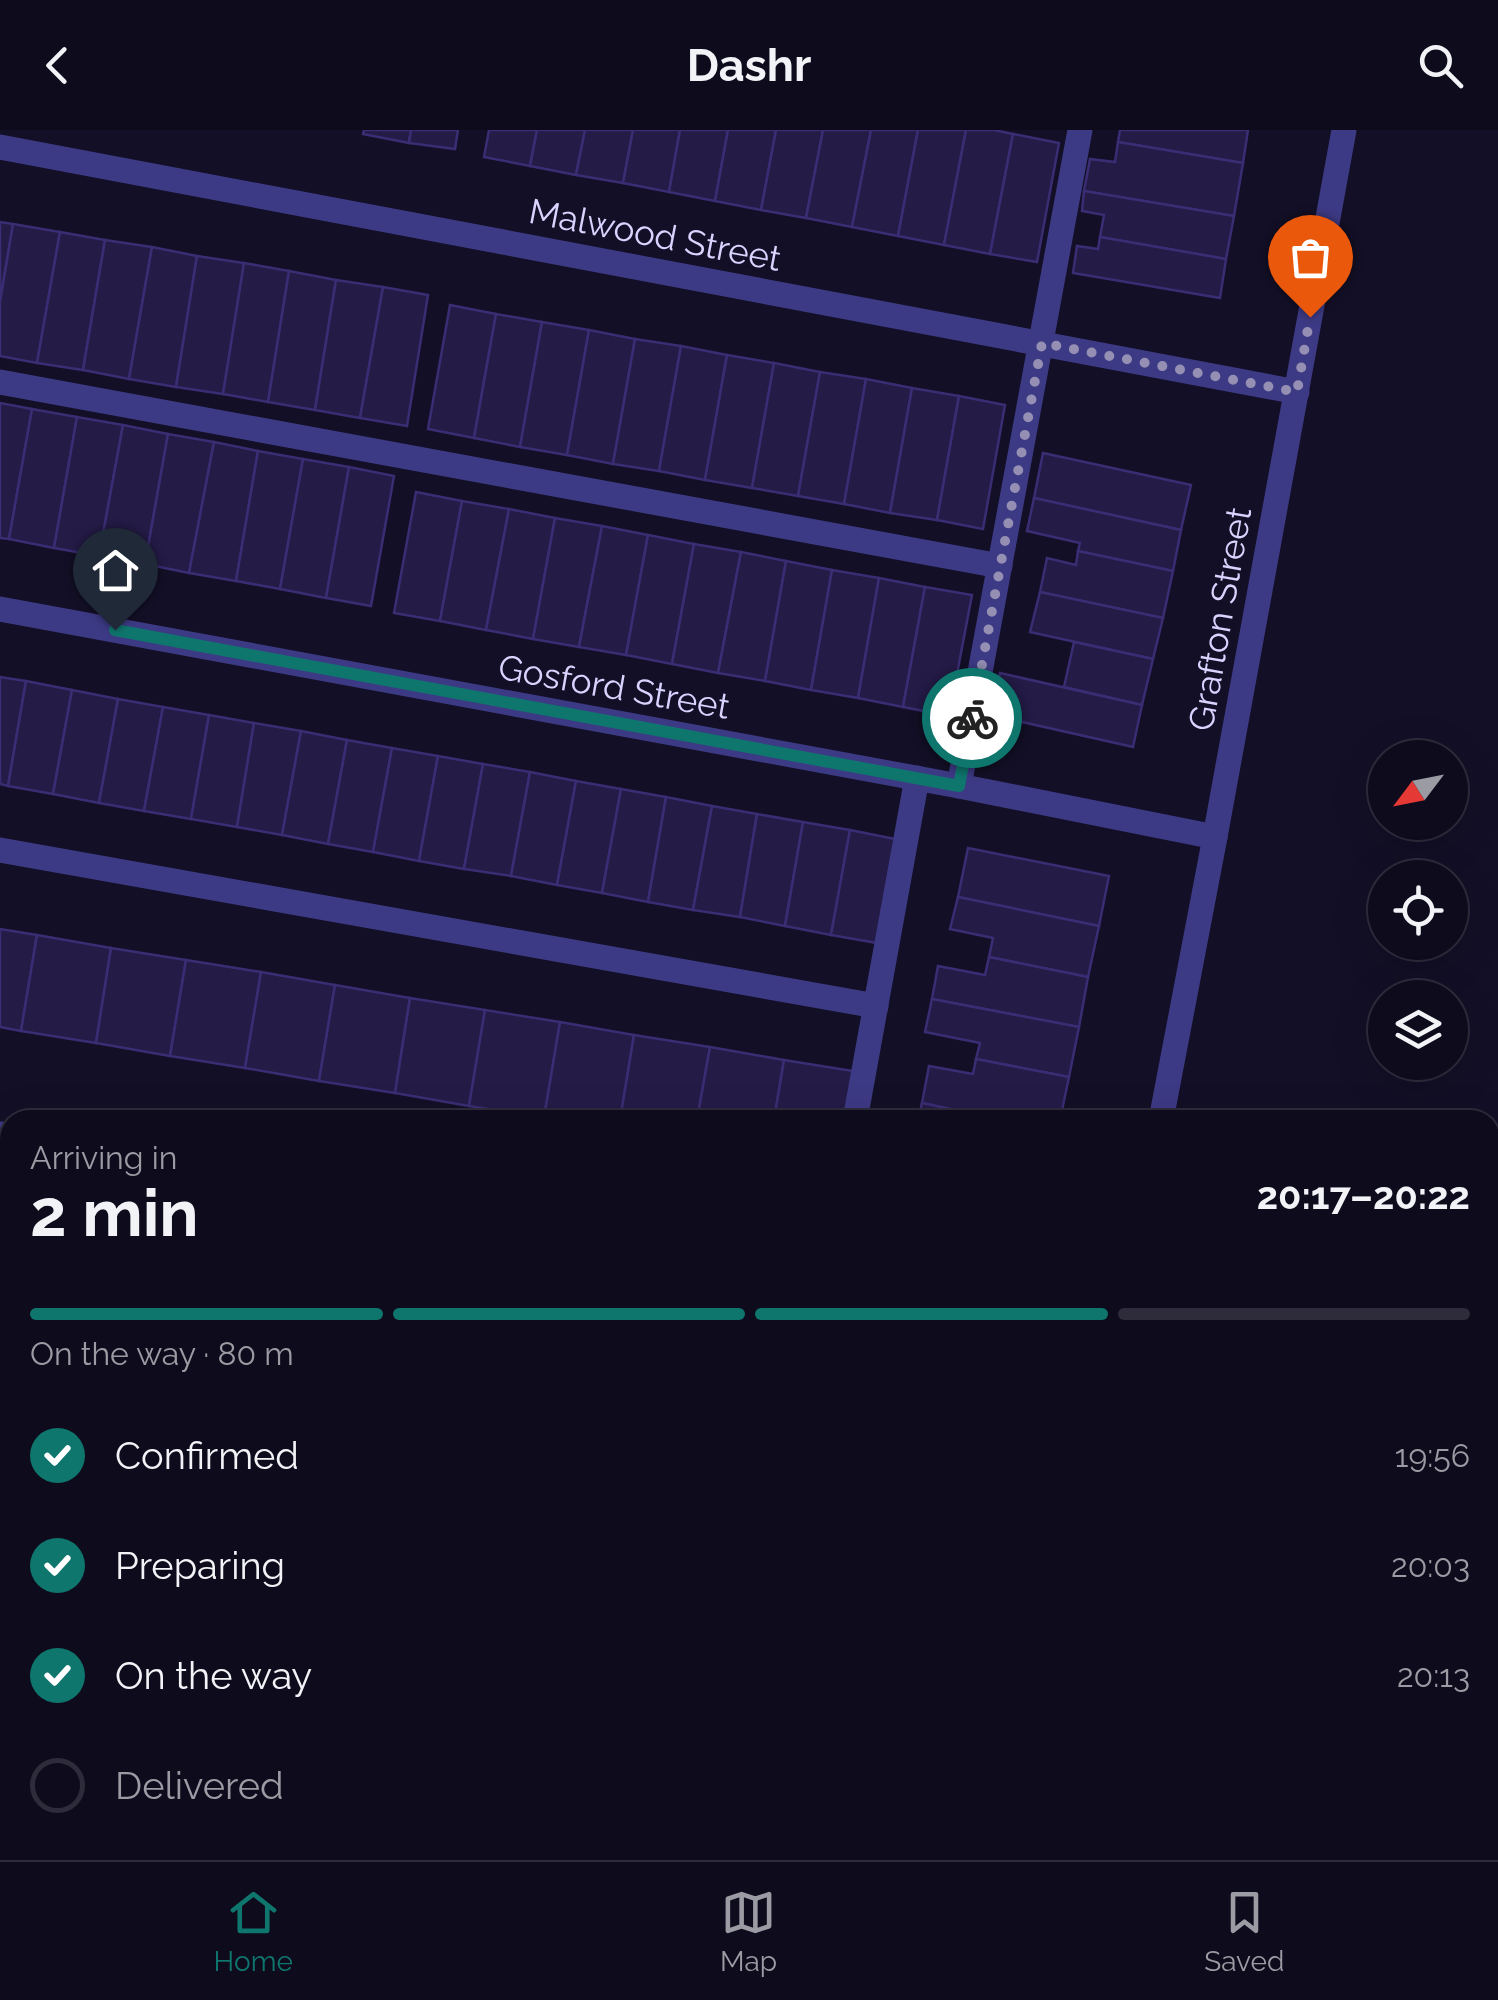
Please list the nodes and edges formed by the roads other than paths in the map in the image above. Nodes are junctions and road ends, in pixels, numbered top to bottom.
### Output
1 (1080, 130) edge
2 (1344, 130) edge
3 (0, 147) edge
4 (1042, 343) junction
5 (0, 382) edge
6 (1297, 392) junction
7 (1000, 566) junction
8 (0, 609) edge
9 (918, 778) junction
10 (959, 786) junction
11 (1215, 837) junction
12 (0, 850) edge
13 (876, 1006) junction
14 (856, 1110) edge
15 (1164, 1110) edge

1 - 4 street
2 - 6 street, Grafton Street
3 - 4 street, Malwood Street
4 - 6 street, Malwood Street
4 - 7 street
5 - 7 street
6 - 11 street, Grafton Street
7 - 10 street
8 - 9 street, Gosford Street
9 - 10 street, Gosford Street
9 - 13 street
10 - 11 street, Gosford Street
11 - 15 street, Grafton Street
12 - 13 street
13 - 14 street

